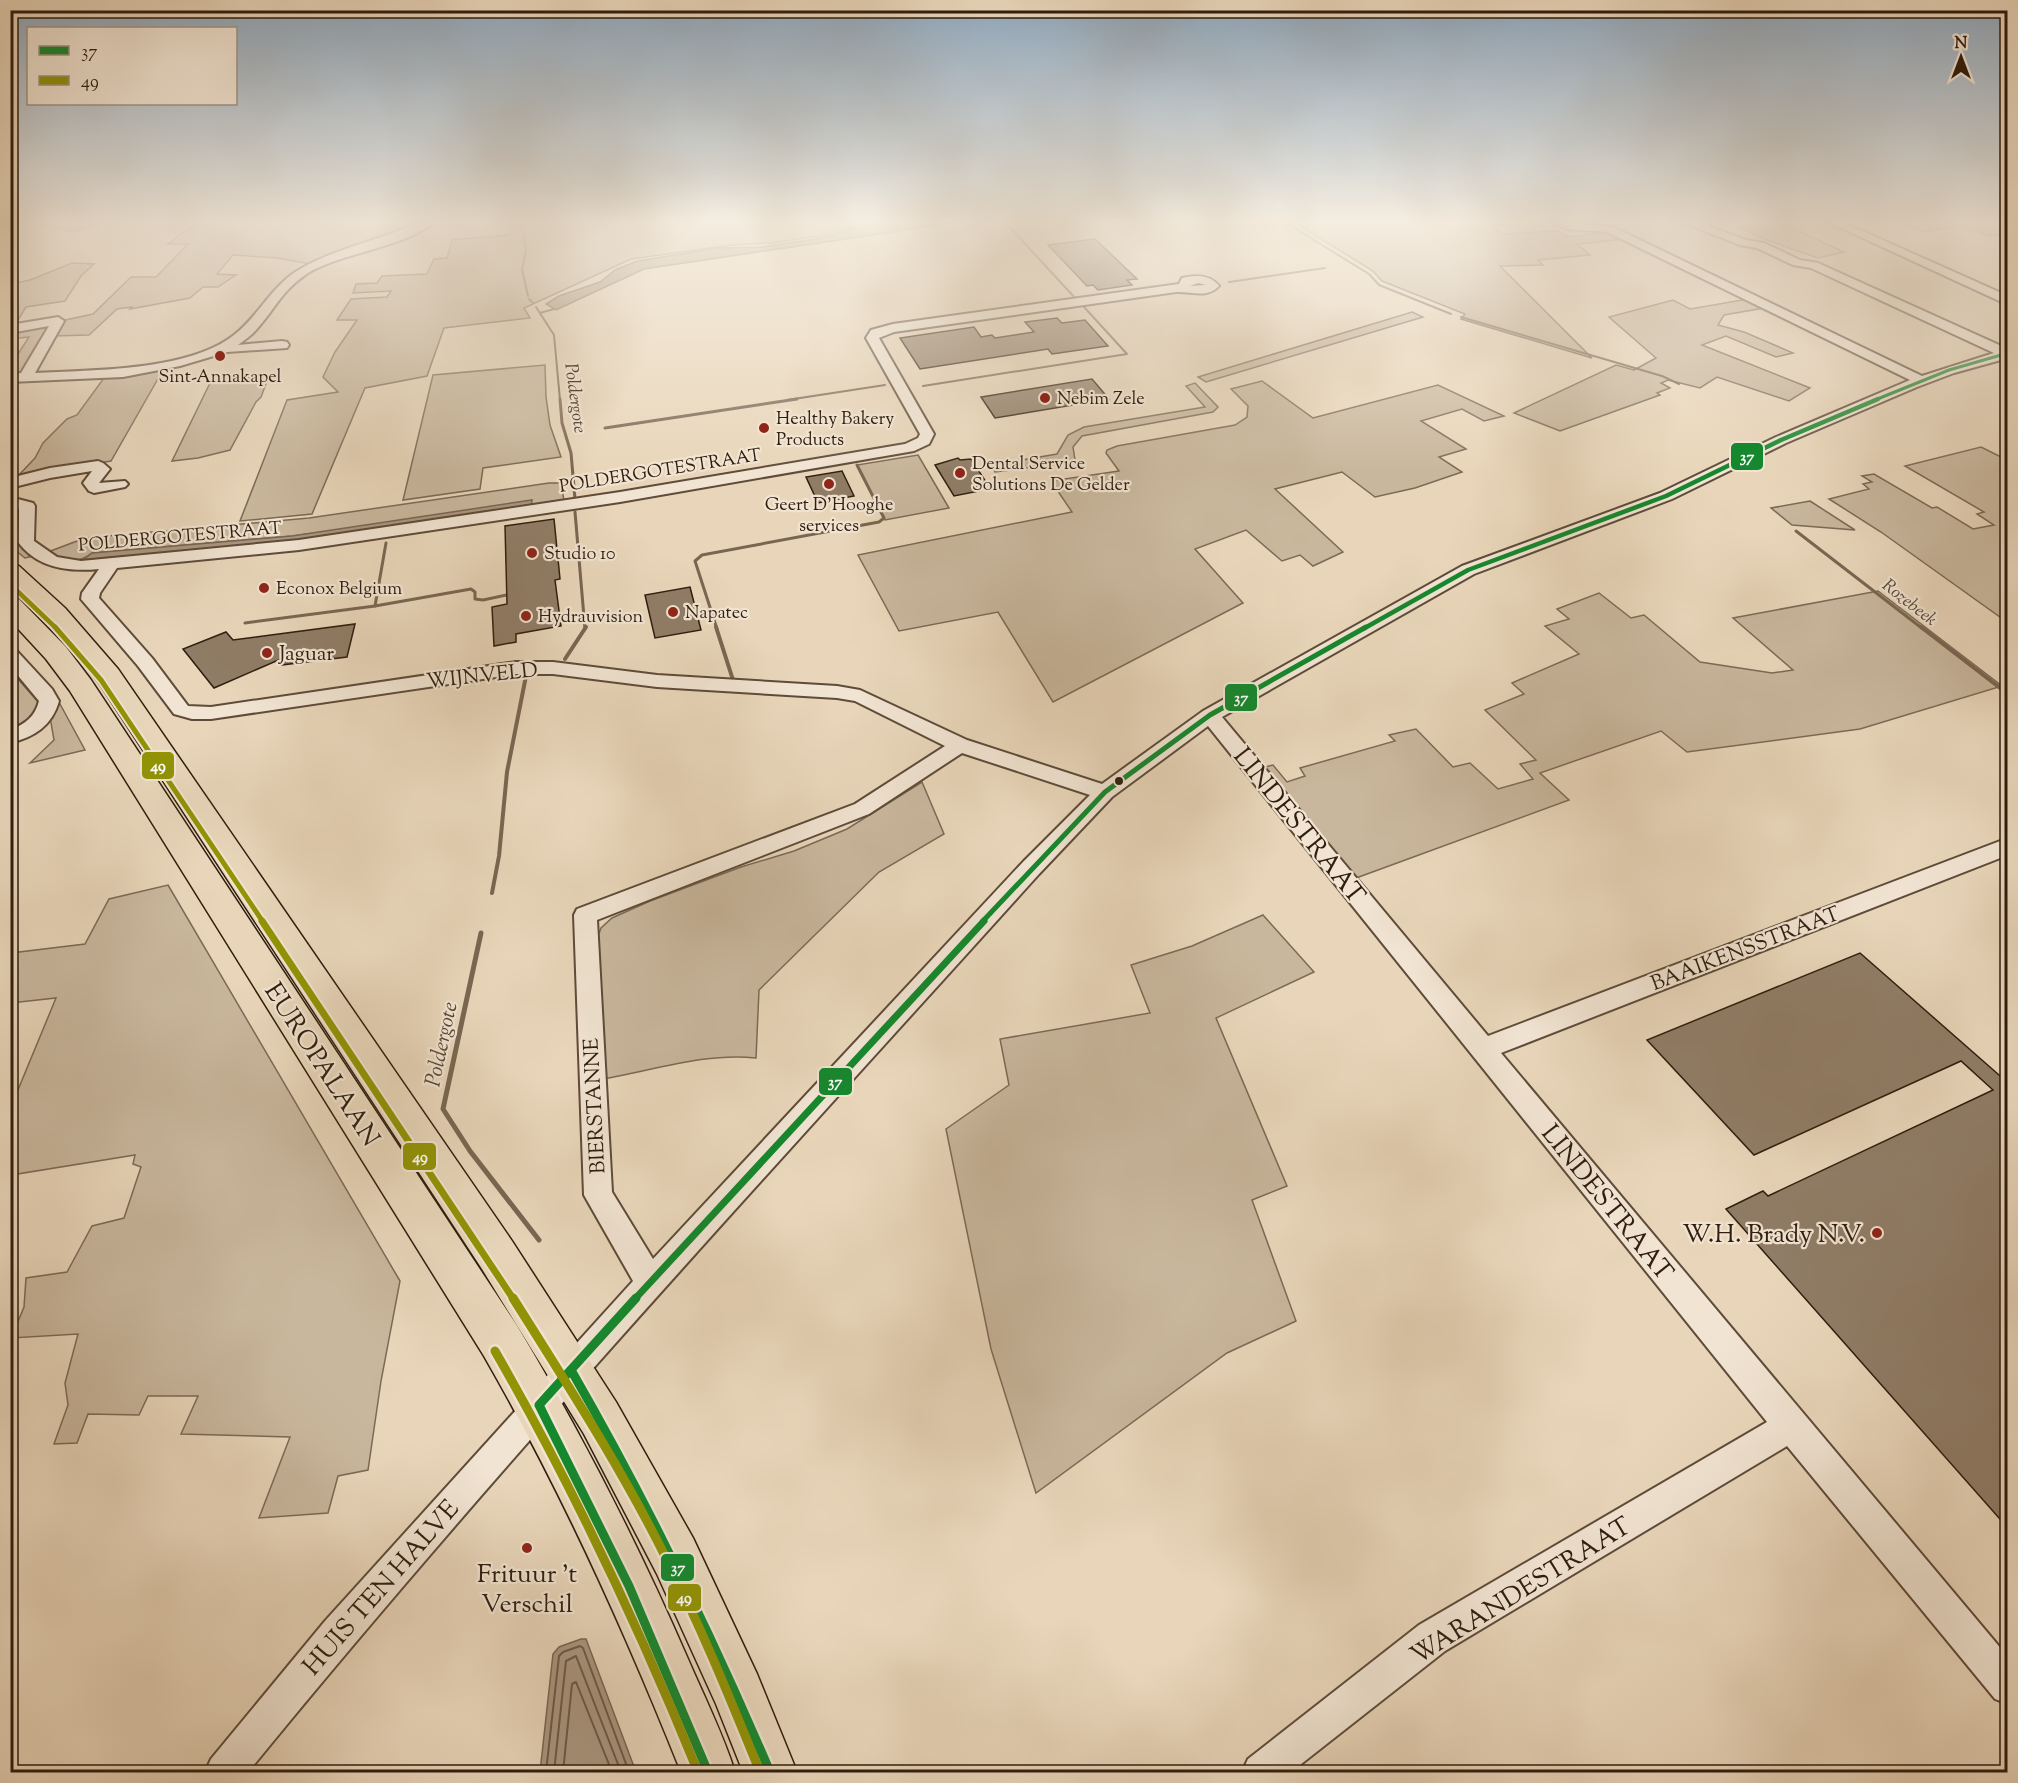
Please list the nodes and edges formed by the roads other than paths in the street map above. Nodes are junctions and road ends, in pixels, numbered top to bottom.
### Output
1 (266, 304) edge
2 (1062, 304) edge
3 (1764, 304) edge
4 (1900, 304) edge
5 (10, 329) edge
6 (282, 345) dead end
7 (226, 348) junction
8 (2007, 353) edge
9 (26, 376) junction
10 (10, 378) edge
11 (1922, 381) junction
12 (10, 483) edge
13 (120, 483) dead end
14 (10, 502) edge
15 (111, 563) junction
16 (10, 572) edge
17 (10, 604) edge
18 (10, 654) edge
19 (1210, 715) junction
20 (10, 736) edge
21 (960, 746) junction
22 (1105, 792) junction
23 (2007, 846) edge
24 (1483, 1049) junction
25 (651, 1283) junction
26 (570, 1370) junction
27 (539, 1405) junction
28 (1791, 1426) junction
29 (2007, 1686) edge
30 (224, 1773) edge
31 (708, 1773) edge
32 (771, 1773) edge
33 (1261, 1773) edge

1 - 7 street
2 - 15 street, POLDERGOTESTRAAT
3 - 11 street
4 - 8 street
5 - 9 street
6 - 7 street
7 - 9 street
8 - 11 street, HUIS TEN HALVE
9 - 10 street
11 - 19 street, HUIS TEN HALVE
12 - 13 street
14 - 15 street, POLDERGOTESTRAAT
15 - 21 street, WIJNVELD
16 - 26 highway, EUROPALAAN
17 - 27 highway, EUROPALAAN
18 - 20 street
19 - 22 street, HUIS TEN HALVE
19 - 24 street, LINDESTRAAT
21 - 22 street, WIJNVELD
21 - 25 street, BIERSTANNE
22 - 25 street, HUIS TEN HALVE
23 - 24 street, BAAIKENSSTRAAT
24 - 28 street, LINDESTRAAT
25 - 26 street, HUIS TEN HALVE
26 - 27 street, HUIS TEN HALVE
26 - 32 highway, EUROPALAAN
27 - 30 street, HUIS TEN HALVE
27 - 31 highway, EUROPALAAN
28 - 29 street, LINDESTRAAT
28 - 33 street, WARANDESTRAAT

